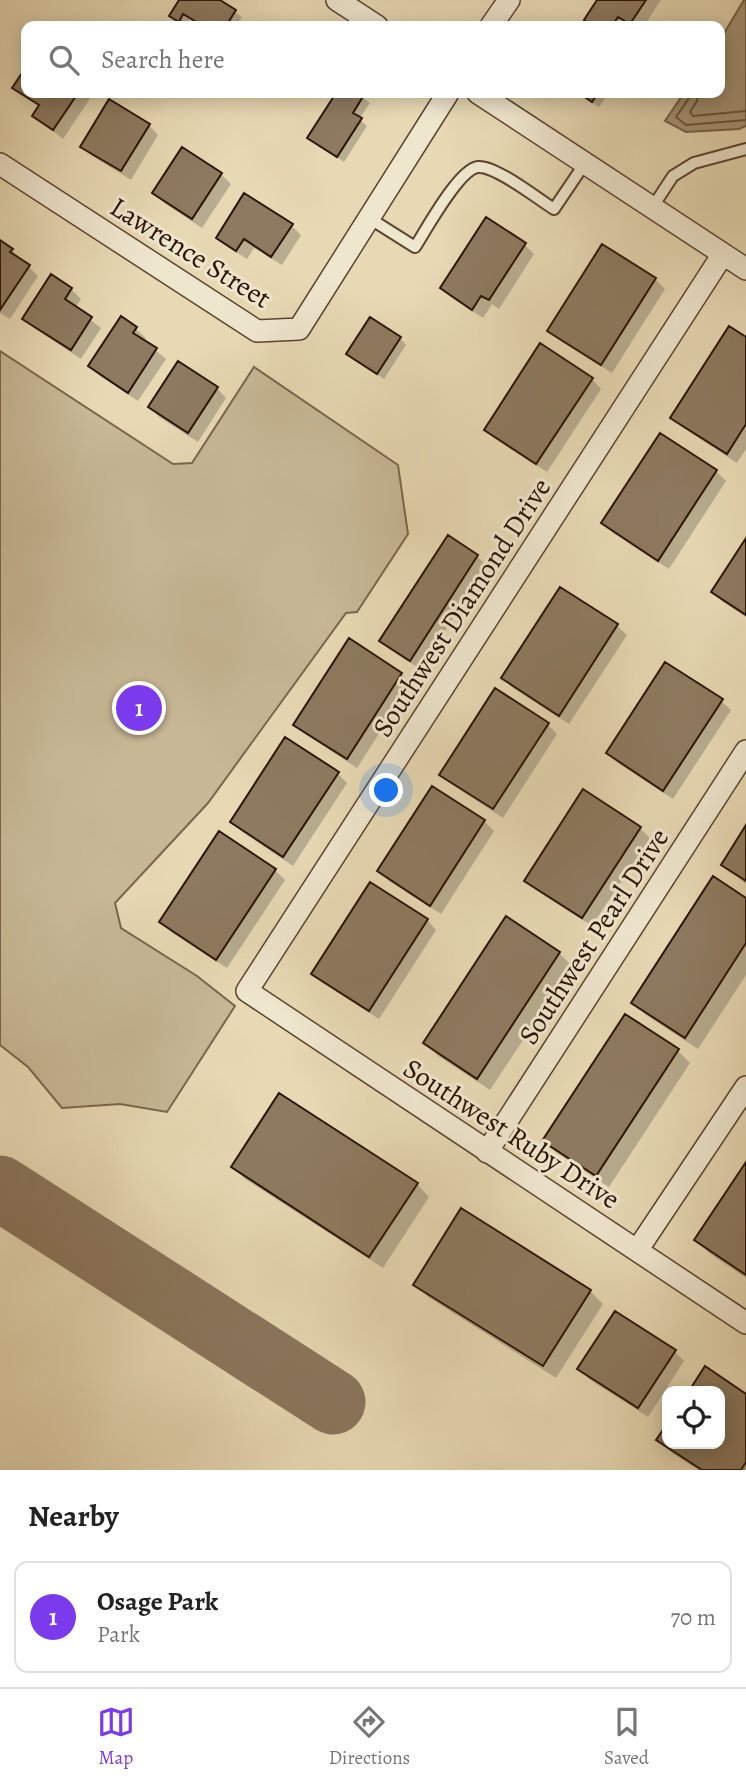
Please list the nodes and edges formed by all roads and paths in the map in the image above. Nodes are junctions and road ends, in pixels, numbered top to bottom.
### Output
1 (337, 0) edge
2 (509, 0) edge
3 (369, 21) edge
4 (494, 21) edge
5 (445, 98) edge
6 (486, 98) edge
7 (746, 149) edge
8 (585, 163) junction
9 (0, 164) edge
10 (652, 208) junction
11 (369, 218) junction
12 (723, 254) junction
13 (746, 269) edge
14 (746, 751) edge
15 (247, 991) joint
16 (746, 1087) edge
17 (487, 1152) junction
18 (638, 1249) junction
19 (746, 1323) edge

1 - 3 street
2 - 4 street
5 - 11 street, Lawrence Street
6 - 8 street
7 - 10 lane
8 - 10 street
8 - 11 lane
9 - 11 street, Lawrence Street
10 - 12 street
12 - 13 street
12 - 15 street, Southwest Diamond Drive
14 - 17 street, Southwest Pearl Drive
15 - 17 street, Southwest Ruby Drive
16 - 18 street
17 - 18 street, Southwest Ruby Drive
18 - 19 street, Southwest Ruby Drive

